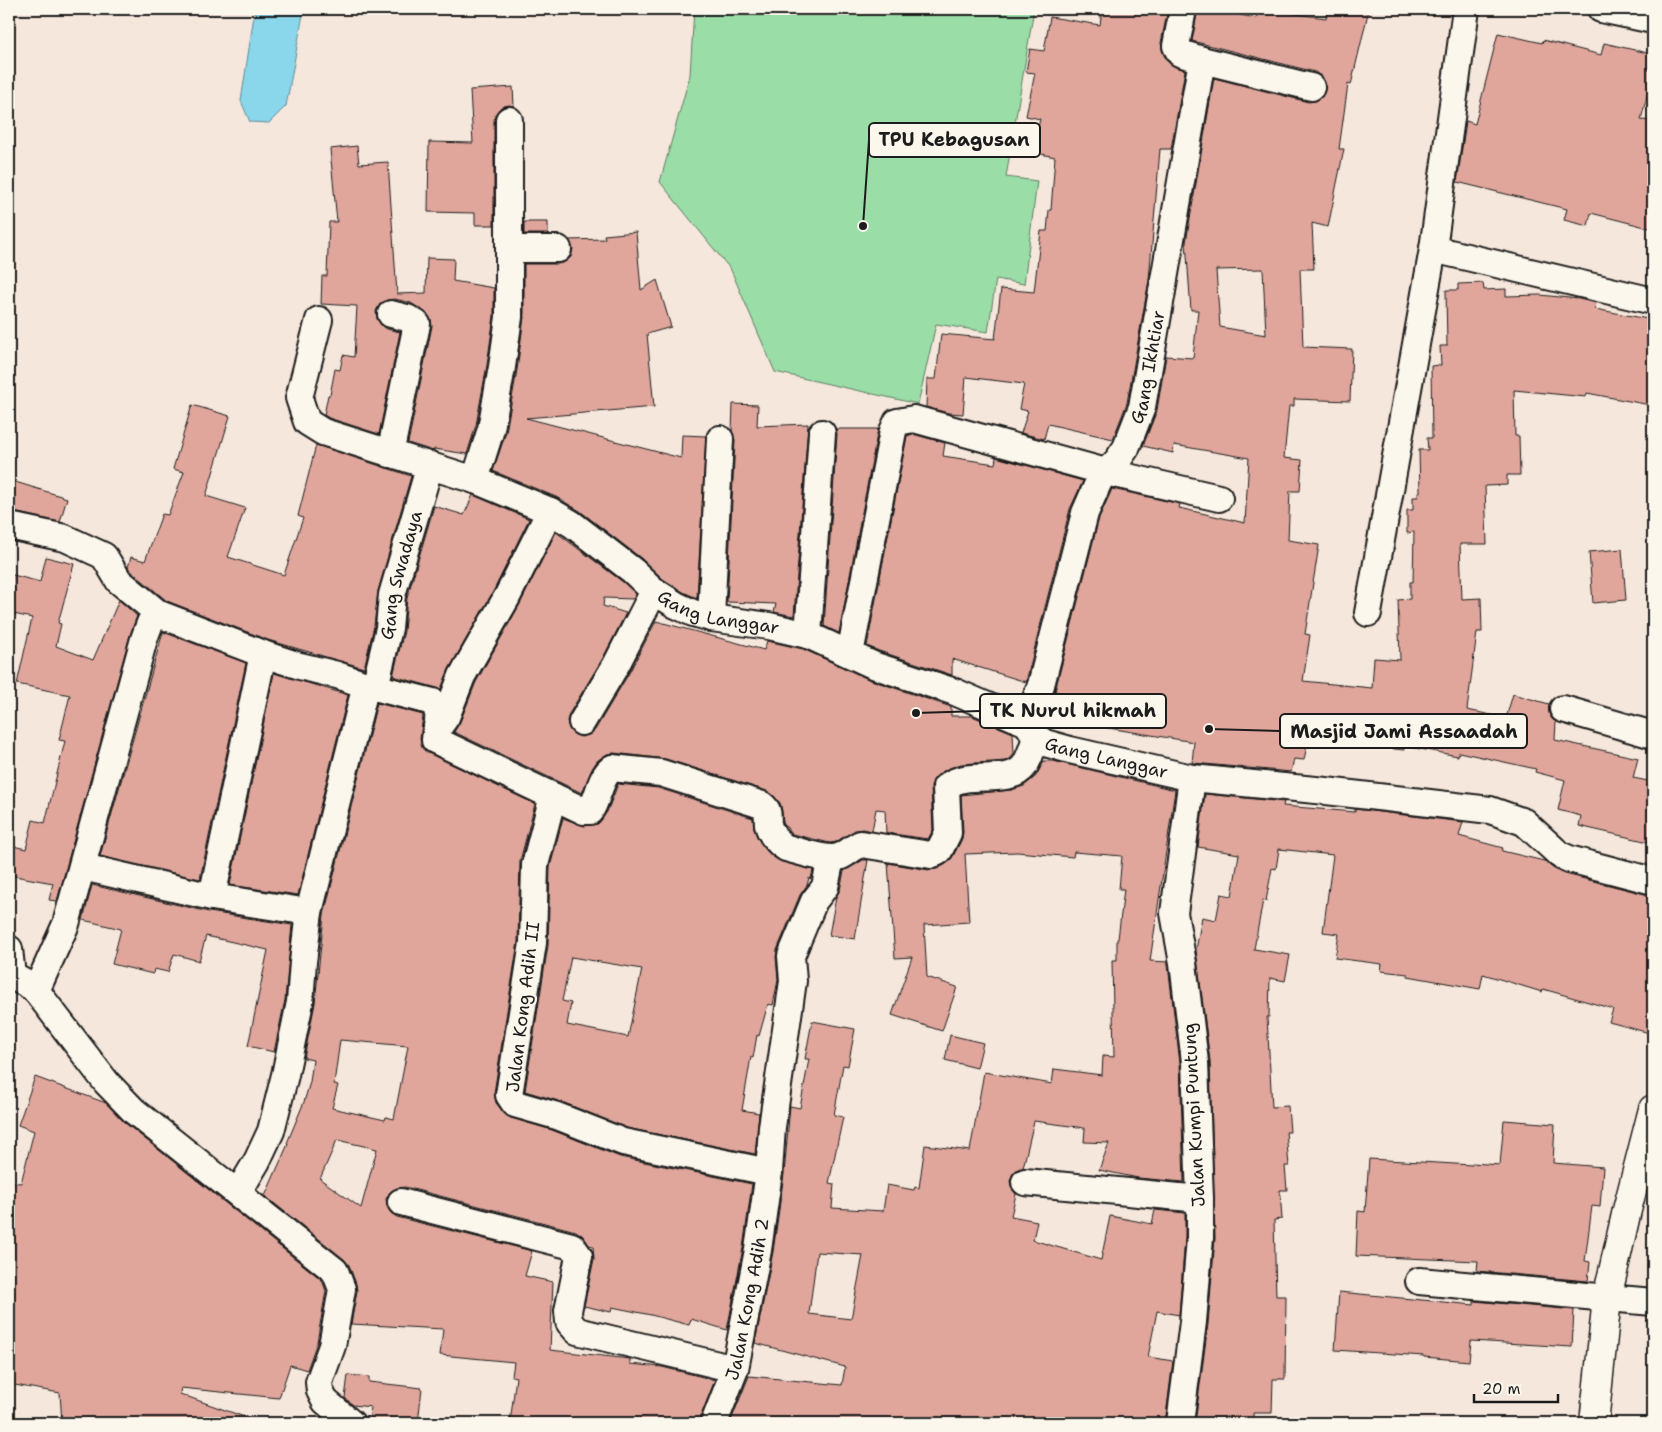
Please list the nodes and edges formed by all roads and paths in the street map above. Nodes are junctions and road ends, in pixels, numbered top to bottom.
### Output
1 (1184, 9) edge
2 (1466, 9) edge
3 (1601, 9) edge
4 (1653, 20) edge
5 (1202, 60) junction
6 (1311, 87) dead end
7 (509, 120) dead end
8 (509, 249) junction
9 (558, 249) dead end
10 (1433, 249) junction
11 (1653, 301) edge
12 (391, 314) dead end
13 (319, 320) dead end
14 (822, 433) dead end
15 (720, 439) dead end
16 (390, 454) junction
17 (430, 465) junction
18 (1106, 472) junction
19 (475, 480) junction
20 (1219, 498) dead end
21 (550, 511) junction
22 (9, 526) edge
23 (654, 591) junction
24 (1368, 613) dead end
25 (159, 614) junction
26 (711, 618) junction
27 (808, 635) junction
28 (263, 654) junction
29 (850, 654) junction
30 (371, 686) junction
31 (1563, 709) dead end
32 (582, 722) dead end
33 (436, 727) junction
34 (1032, 730) junction
35 (1653, 735) edge
36 (1192, 778) junction
37 (553, 796) junction
38 (832, 858) junction
39 (82, 867) junction
40 (1653, 882) edge
41 (212, 897) junction
42 (309, 912) junction
43 (9, 949) edge
44 (27, 985) junction
45 (1653, 1110) edge
46 (769, 1172) junction
47 (1025, 1182) dead end
48 (238, 1192) junction
49 (1200, 1199) junction
50 (401, 1202) dead end
51 (1419, 1281) dead end
52 (1607, 1298) junction
53 (1653, 1302) edge
54 (735, 1369) junction
55 (351, 1423) edge
56 (714, 1423) edge
57 (1180, 1423) edge
58 (1594, 1423) edge

1 - 5 street
2 - 10 street
3 - 4 street
5 - 6 street
5 - 18 street, Gang Ikhtiar
7 - 8 street
8 - 9 street
8 - 19 street
10 - 11 street
10 - 24 street
12 - 16 street
13 - 16 street, Gang Langgar
14 - 27 street
15 - 26 street
16 - 17 street, Gang Langgar
17 - 19 street, Gang Langgar
17 - 30 street, Gang Swadaya
18 - 20 street
18 - 29 street
18 - 34 street, Gang Ikhtiar
19 - 21 street, Gang Langgar
21 - 23 street, Gang Langgar
21 - 33 street
22 - 25 street
23 - 26 street, Gang Langgar
23 - 32 street
25 - 28 street
25 - 39 street
26 - 27 street, Gang Langgar
27 - 29 street, Gang Langgar
28 - 30 street
28 - 41 street
29 - 34 street, Gang Langgar
30 - 33 street
30 - 42 street, Gang Swadaya
31 - 35 street
33 - 37 street
34 - 36 street, Gang Langgar
34 - 38 street, Gang Ikhtiar
36 - 40 street, Gang Langgar
36 - 49 street, Jalan Kumpi Puntung
37 - 38 street
37 - 46 street, Jalan Kong Adih II
38 - 46 street, Jalan Kong Adih 2
39 - 41 street
39 - 44 street
41 - 42 street
42 - 48 street, Gang Swadaya
43 - 44 street
44 - 48 street
45 - 52 main road
46 - 54 street, Jalan Kong Adih 2
47 - 49 street
48 - 55 street
49 - 57 street, Jalan Kumpi Puntung
50 - 54 street
51 - 52 street
52 - 53 street
52 - 58 main road
54 - 56 street, Jalan Kong Adih 2

